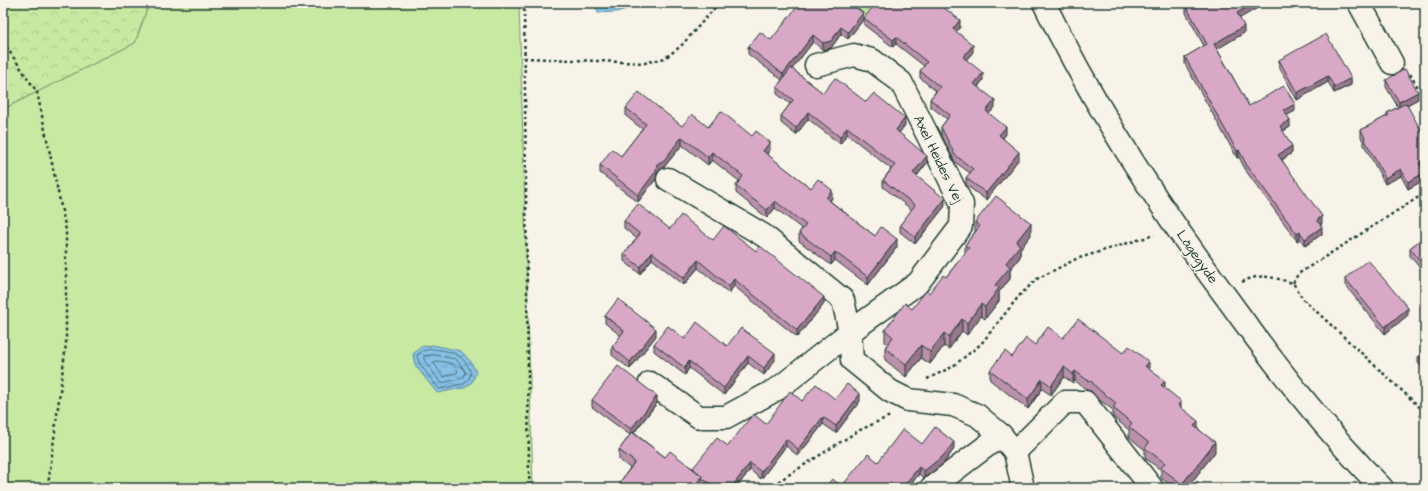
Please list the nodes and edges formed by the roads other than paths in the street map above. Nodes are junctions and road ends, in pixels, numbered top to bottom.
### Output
1 (1044, 3) edge
2 (1359, 3) edge
3 (1392, 63) road end
4 (816, 65) dead end
5 (668, 179) dead end
6 (850, 332) junction
7 (650, 383) dead end
8 (1001, 435) junction
9 (1015, 452) junction
10 (931, 488) edge
11 (1023, 488) edge
12 (1152, 488) edge
13 (1382, 488) edge

1 - 13 street, Lågegyde
2 - 3 street
4 - 6 street, Axel Heides Vej
5 - 6 street
6 - 7 street, Axel Heides Vej
6 - 8 street
8 - 9 street
8 - 10 street
9 - 11 street
9 - 12 street

